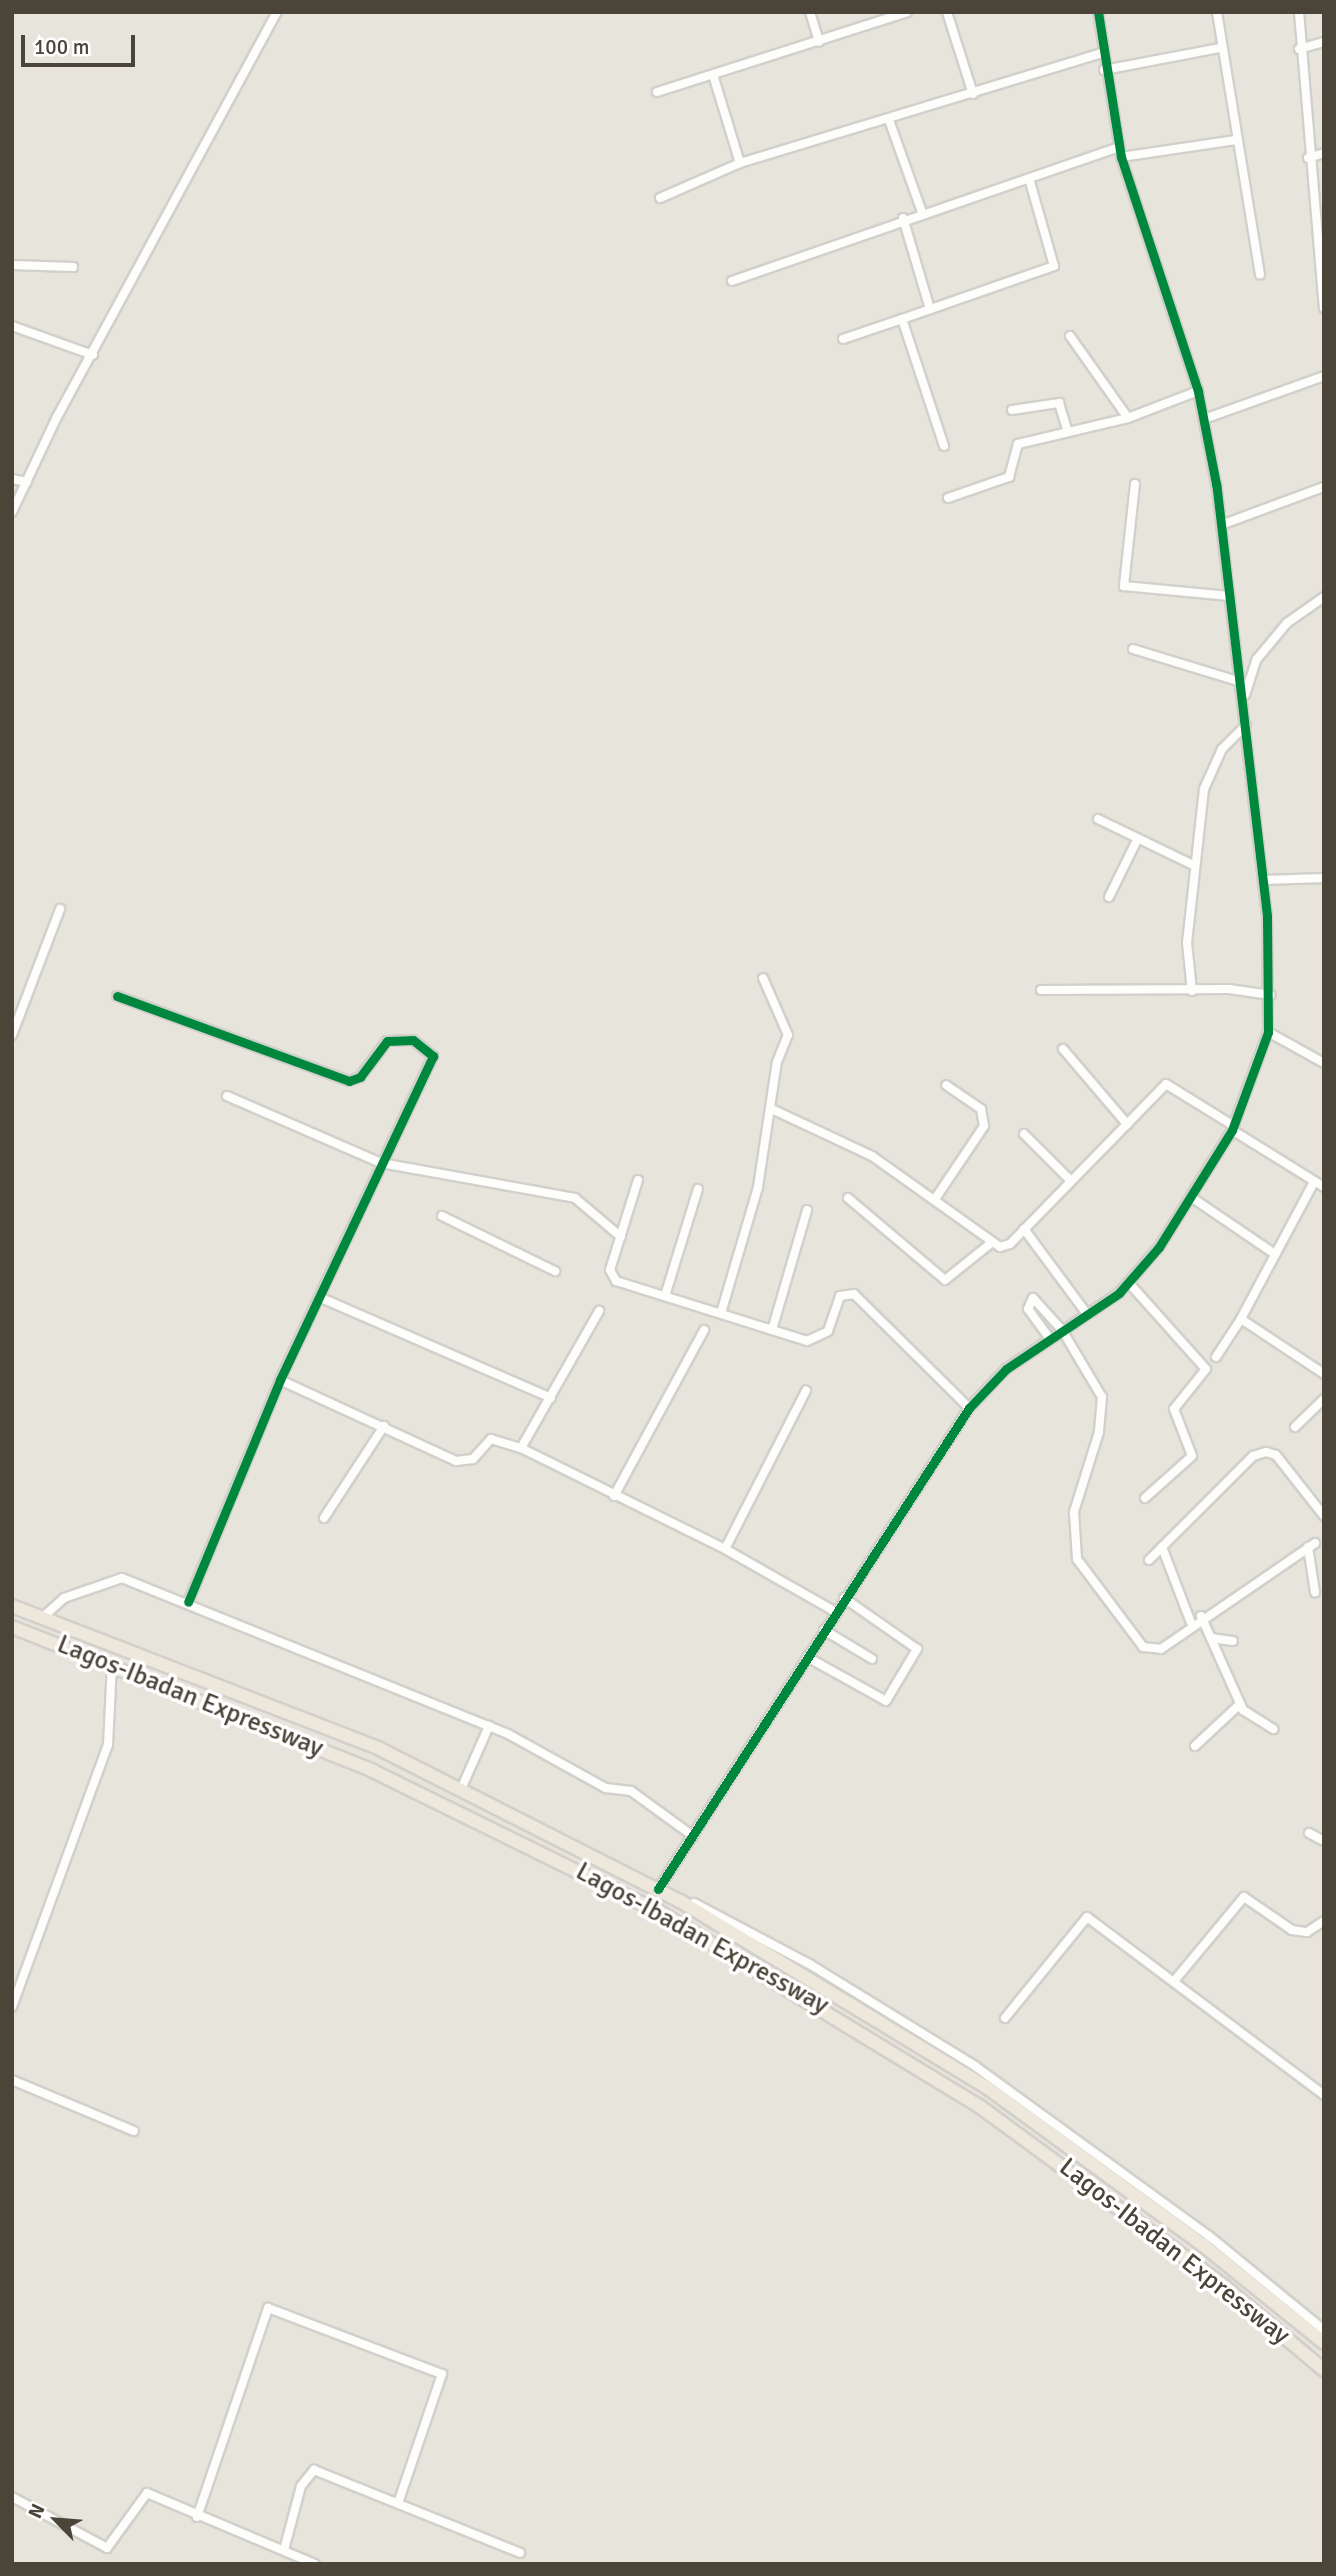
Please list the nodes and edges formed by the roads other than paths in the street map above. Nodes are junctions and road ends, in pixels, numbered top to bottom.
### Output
1 (277, 12) edge
2 (810, 12) edge
3 (907, 12) edge
4 (947, 12) edge
5 (1098, 12) edge
6 (1217, 12) edge
7 (1299, 12) edge
8 (819, 42) junction
9 (1324, 42) edge
10 (1219, 48) junction
11 (1299, 49) junction
12 (1102, 53) junction
13 (1104, 70) junction
14 (714, 78) junction
15 (657, 92) dead end
16 (973, 94) junction
17 (889, 120) junction
18 (1236, 140) junction
19 (1118, 147) junction
20 (1324, 153) edge
21 (1121, 157) junction
22 (1308, 158) junction
23 (740, 163) junction
24 (1029, 178) junction
25 (660, 198) dead end
26 (922, 212) junction
27 (903, 218) junction
28 (12, 265) edge
29 (73, 267) dead end
30 (1322, 272) edge
31 (1260, 275) dead end
32 (732, 281) dead end
33 (1324, 308) edge
34 (930, 309) junction
35 (902, 319) junction
36 (12, 326) edge
37 (1070, 336) dead end
38 (843, 338) dead end
39 (93, 355) junction
40 (1324, 376) edge
41 (1198, 391) junction
42 (1012, 410) dead end
43 (1128, 418) junction
44 (1204, 419) junction
45 (1068, 432) junction
46 (944, 446) dead end
47 (12, 479) edge
48 (27, 482) junction
49 (1135, 484) dead end
50 (1324, 487) edge
51 (948, 498) dead end
52 (12, 512) edge
53 (1221, 525) junction
54 (1230, 596) junction
55 (1324, 597) edge
56 (1133, 649) dead end
57 (1257, 660) junction
58 (1238, 662) junction
59 (1241, 682) junction
60 (1243, 700) junction
61 (1246, 724) junction
62 (1098, 819) dead end
63 (1137, 840) junction
64 (1194, 865) junction
65 (1324, 878) edge
66 (1263, 880) junction
67 (1109, 897) dead end
68 (60, 909) dead end
69 (764, 978) dead end
70 (1041, 990) dead end
71 (1192, 991) junction
72 (1271, 995) junction
73 (117, 996) dead end
74 (1268, 1032) junction
75 (12, 1035) edge
76 (1063, 1049) dead end
77 (1324, 1063) edge
78 (946, 1085) dead end
79 (227, 1096) dead end
80 (774, 1110) junction
81 (1126, 1125) junction
82 (1233, 1128) junction
83 (1024, 1134) dead end
84 (381, 1163) junction
85 (638, 1180) dead end
86 (1071, 1181) junction
87 (1314, 1182) junction
88 (1324, 1187) edge
89 (698, 1189) dead end
90 (1191, 1197) junction
91 (848, 1198) dead end
92 (935, 1199) junction
93 (807, 1210) dead end
94 (442, 1216) dead end
95 (1024, 1229) junction
96 (621, 1237) junction
97 (991, 1243) junction
98 (1275, 1254) junction
99 (555, 1271) dead end
100 (1129, 1283) junction
101 (665, 1296) junction
102 (319, 1297) junction
103 (599, 1311) dead end
104 (721, 1313) junction
105 (1087, 1314) junction
106 (1241, 1319) junction
107 (704, 1330) dead end
108 (772, 1330) junction
109 (1062, 1330) junction
110 (1050, 1339) junction
111 (1216, 1357) dead end
112 (1324, 1374) edge
113 (280, 1380) junction
114 (806, 1391) dead end
115 (551, 1398) junction
116 (1324, 1399) edge
117 (969, 1408) junction
118 (384, 1426) junction
119 (1295, 1427) dead end
120 (521, 1448) junction
121 (614, 1496) junction
122 (1146, 1498) dead end
123 (1324, 1516) edge
124 (324, 1518) dead end
125 (1162, 1547) junction
126 (725, 1549) junction
127 (1149, 1560) dead end
128 (1315, 1592) dead end
129 (844, 1598) junction
130 (188, 1602) junction
131 (12, 1606) edge
132 (834, 1611) junction
133 (1201, 1616) junction
134 (43, 1617) junction
135 (1191, 1623) junction
136 (12, 1627) edge
137 (824, 1630) junction
138 (1211, 1638) junction
139 (1233, 1641) dead end
140 (807, 1657) junction
141 (872, 1659) dead end
142 (112, 1664) junction
143 (1240, 1704) junction
144 (489, 1726) junction
145 (1274, 1729) dead end
146 (1195, 1746) dead end
147 (462, 1787) junction
148 (1309, 1833) dead end
149 (693, 1836) junction
150 (1324, 1841) edge
151 (660, 1887) junction
152 (1324, 1921) edge
153 (1175, 1980) junction
154 (12, 2007) edge
155 (1005, 2018) dead end
156 (12, 2081) edge
157 (1324, 2095) edge
158 (134, 2131) dead end
159 (1324, 2330) edge
160 (1324, 2343) edge
161 (1324, 2370) edge
162 (12, 2497) edge
163 (399, 2500) junction
164 (197, 2517) junction
165 (284, 2550) junction
166 (520, 2553) dead end
167 (314, 2564) edge

1 - 39 street
2 - 8 street
3 - 8 street
4 - 16 street
5 - 12 street
6 - 10 street
7 - 11 street
8 - 14 street
9 - 11 street
10 - 13 street
10 - 18 street
11 - 22 street
12 - 13 street
12 - 16 street
13 - 19 street
14 - 15 street
14 - 23 street
16 - 17 street
17 - 23 street
17 - 26 street
18 - 21 street
18 - 31 street
19 - 21 street
19 - 24 street
20 - 22 street
21 - 41 street
22 - 30 street
23 - 25 street
24 - 26 street
24 - 34 street
26 - 27 street
27 - 32 street
27 - 34 street
28 - 29 street
30 - 33 street
34 - 35 street
35 - 38 street
35 - 46 street
36 - 39 street
37 - 43 street
39 - 48 street
40 - 44 street
41 - 43 street
41 - 44 street
42 - 45 street
43 - 45 street
44 - 53 street
45 - 51 street
47 - 48 street
48 - 52 street
49 - 54 street
50 - 53 street
53 - 54 street
54 - 58 street
55 - 57 street
56 - 59 street
57 - 58 street
57 - 60 street
58 - 59 street
59 - 60 street
60 - 61 street
61 - 64 street
61 - 66 street
62 - 63 street
63 - 64 street
63 - 67 street
64 - 71 street
65 - 66 street
66 - 72 street
68 - 75 street
69 - 80 street
70 - 71 street
71 - 72 street
72 - 74 street
73 - 84 street
74 - 77 street
74 - 82 street
76 - 81 street
78 - 92 street
79 - 84 street
80 - 92 street
80 - 104 street
81 - 82 street
81 - 86 street
82 - 87 street
82 - 90 street
83 - 86 street
84 - 96 street
84 - 102 street
85 - 96 street
86 - 95 street
87 - 88 street
87 - 98 street
89 - 101 street
90 - 98 street
90 - 100 street
91 - 97 street
92 - 97 street
93 - 108 street
94 - 99 street
95 - 97 street
95 - 105 street
96 - 101 street
98 - 106 street
100 - 105 street
100 - 122 street
101 - 104 street
102 - 113 street
102 - 115 street
103 - 115 street
104 - 108 street
105 - 109 street
106 - 111 street
106 - 112 street
107 - 121 street
108 - 117 street
109 - 110 street
109 - 110 street
109 - 135 street
110 - 117 street
113 - 118 street
113 - 130 street
114 - 126 street
115 - 120 street
116 - 119 street
117 - 129 street
118 - 120 street
118 - 124 street
120 - 121 street
121 - 126 street
123 - 125 street
125 - 127 street
125 - 135 street
126 - 132 street
128 - 133 street
129 - 132 street
129 - 140 street
130 - 134 street
130 - 144 street
131 - 134 highway, Lagos-Ibadan Expressway
132 - 137 street
133 - 135 street
133 - 138 street
134 - 147 highway, Lagos-Ibadan Expressway
136 - 142 highway, Lagos-Ibadan Expressway
137 - 140 street
137 - 141 street
138 - 139 street
138 - 143 street
140 - 149 street
142 - 154 street
142 - 161 highway, Lagos-Ibadan Expressway
143 - 145 street
143 - 146 street
144 - 147 street
144 - 149 street
147 - 151 highway, Lagos-Ibadan Expressway
148 - 150 street
149 - 151 street
151 - 159 street
151 - 160 highway, Lagos-Ibadan Expressway
152 - 153 street
153 - 155 street
153 - 157 street
156 - 158 street
162 - 164 street
163 - 164 street
163 - 165 street
163 - 166 street
164 - 165 street
165 - 167 street

